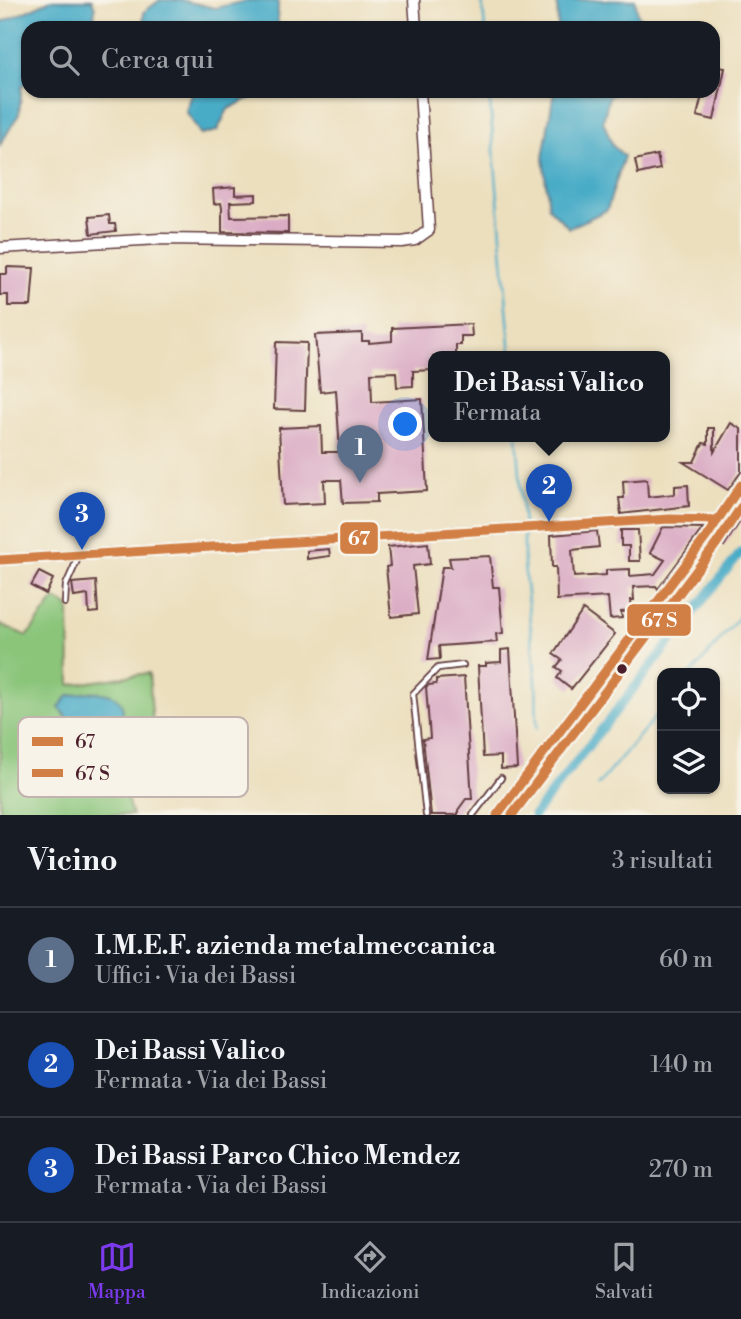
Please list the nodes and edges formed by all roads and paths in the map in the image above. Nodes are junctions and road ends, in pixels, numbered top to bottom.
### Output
1 (414, 0) edge
2 (416, 21) edge
3 (421, 98) edge
4 (0, 248) edge
5 (741, 485) edge
6 (718, 520) junction
7 (79, 556) junction
8 (0, 560) edge
9 (65, 603) dead end
10 (463, 665) dead end
11 (501, 778) dead end
12 (426, 815) edge
13 (473, 815) edge
14 (497, 815) edge

1 - 2 street
3 - 4 street
5 - 6 street
6 - 7 street
6 - 14 street
7 - 8 street
7 - 9 lane
10 - 12 lane
11 - 13 lane

